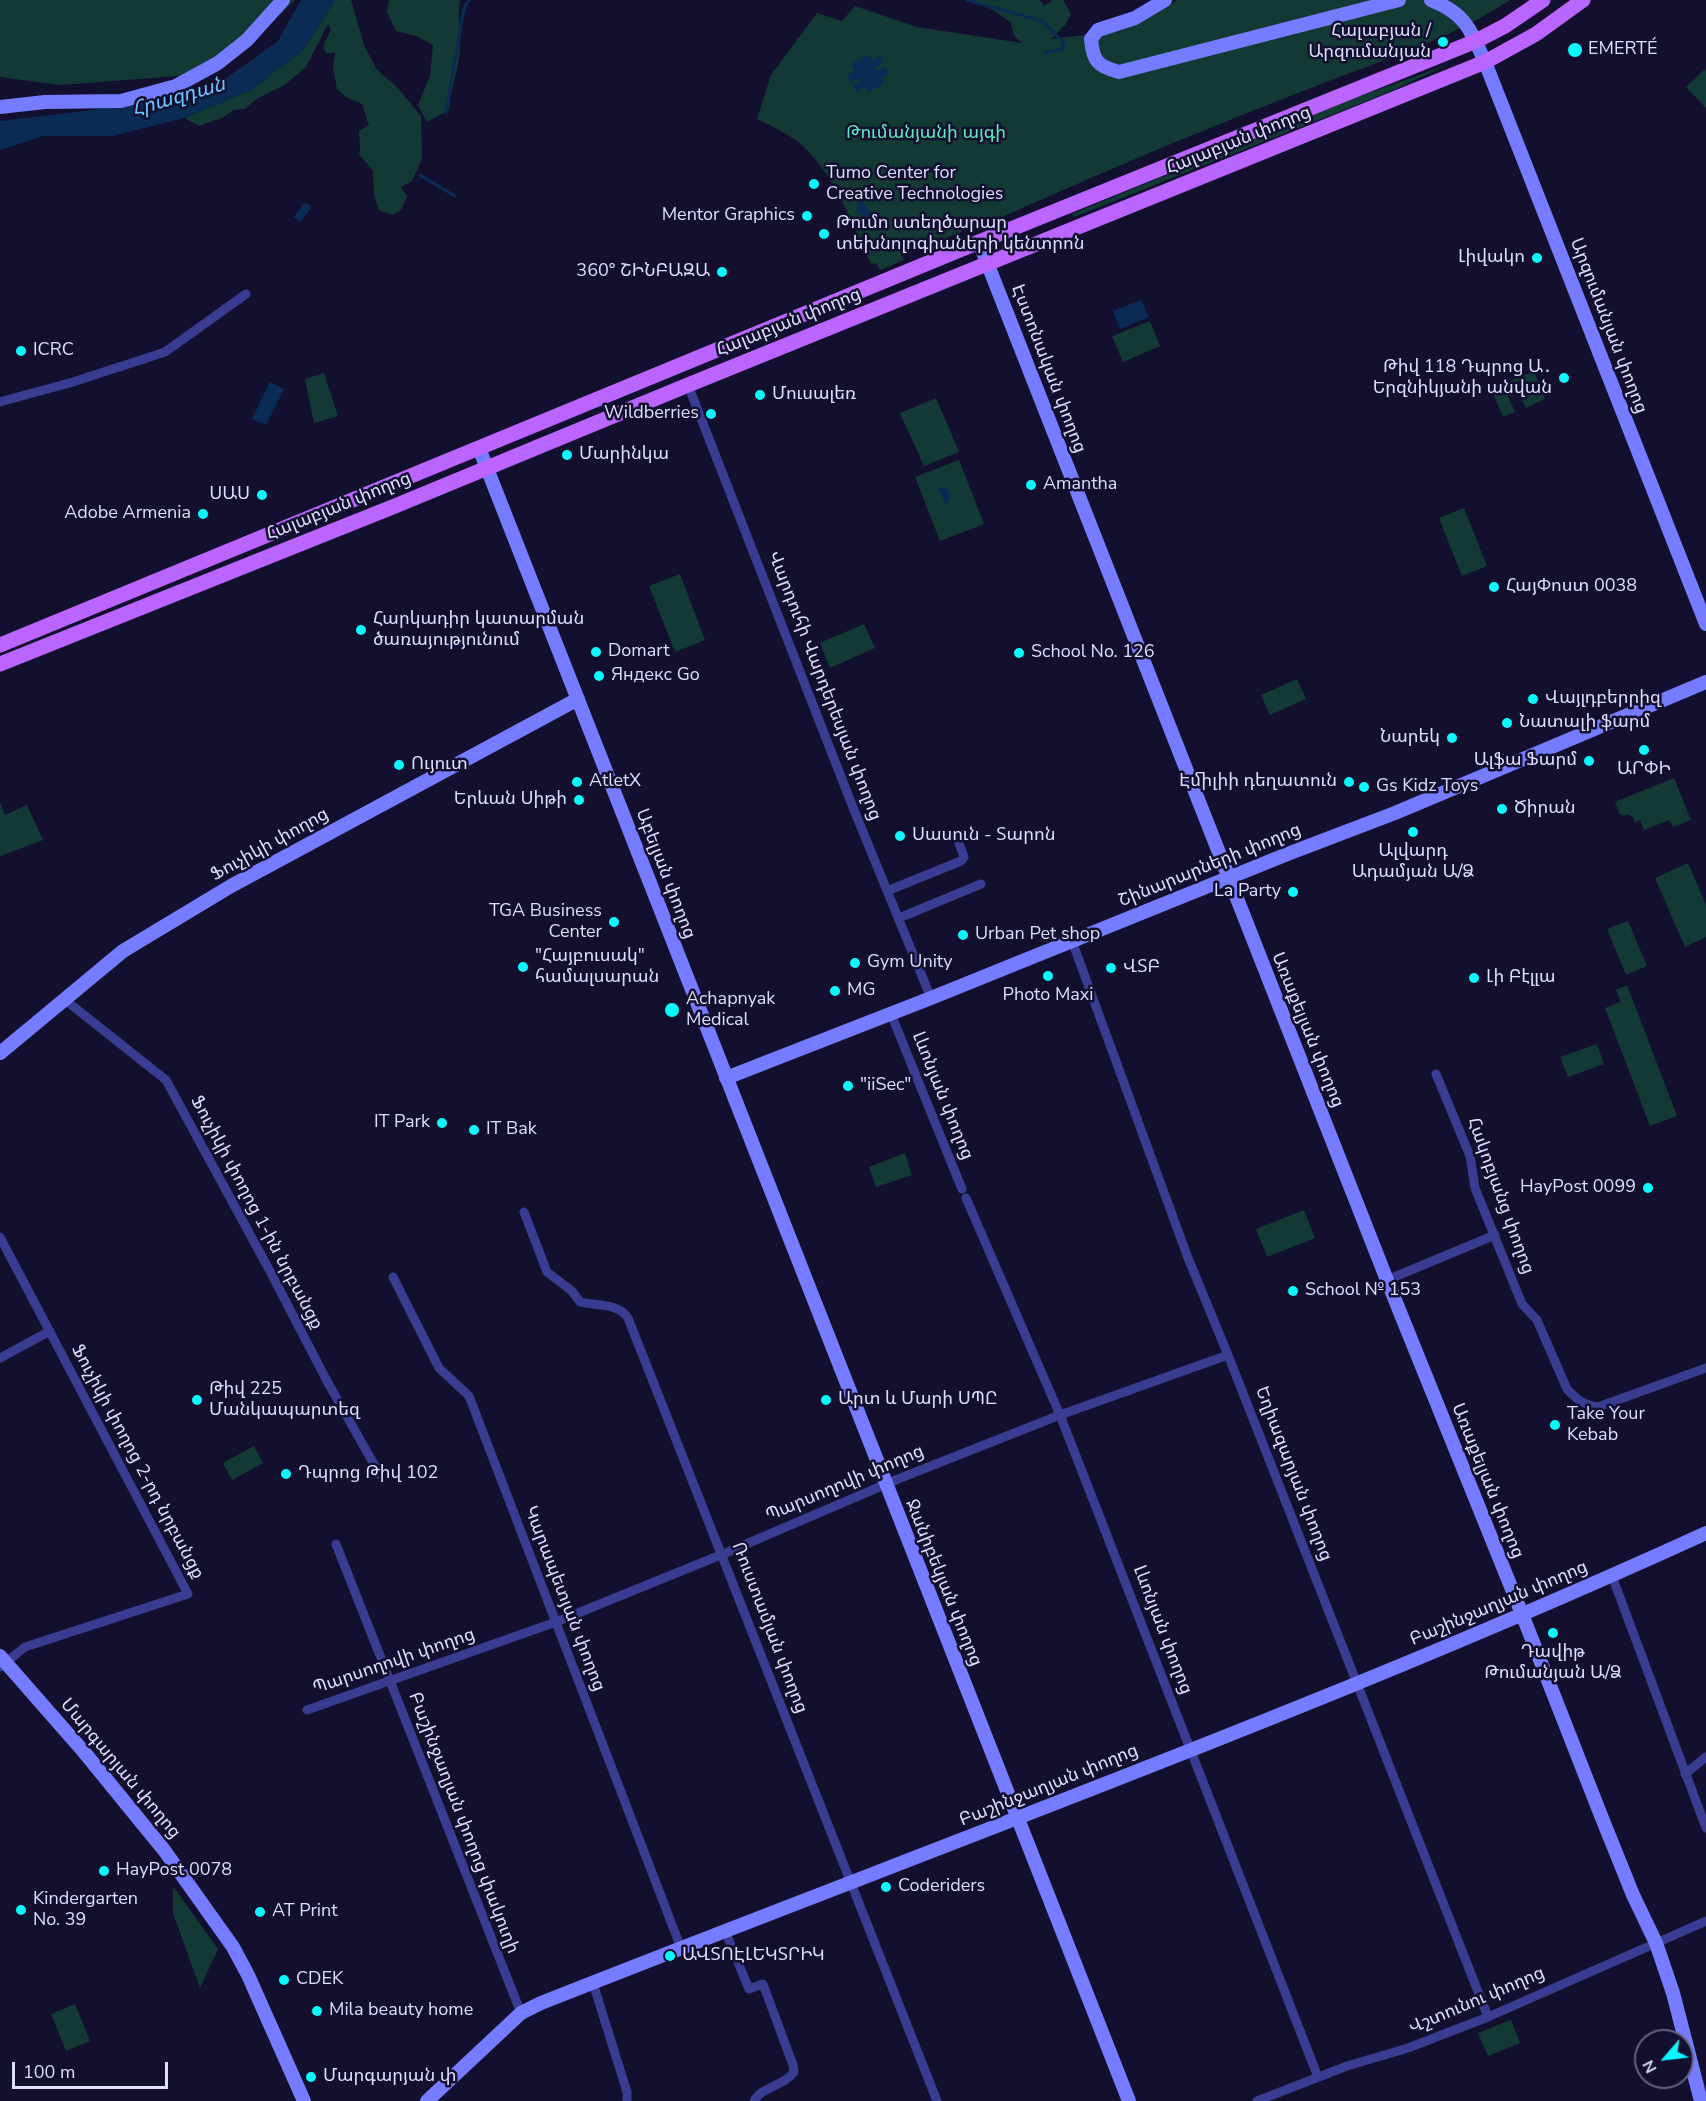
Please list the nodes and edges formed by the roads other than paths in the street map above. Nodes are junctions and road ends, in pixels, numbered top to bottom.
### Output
1 (283, 0) edge
2 (1165, 0) edge
3 (1399, 0) edge
4 (1431, 0) edge
5 (1543, 0) edge
6 (1583, 0) edge
7 (1476, 41) junction
8 (1485, 62) junction
9 (0, 107) edge
10 (979, 242) junction
11 (988, 265) junction
12 (246, 294) dead end
13 (688, 385) junction
14 (0, 402) edge
15 (479, 448) junction
16 (487, 467) junction
17 (349, 502) junction
18 (356, 522) junction
19 (98, 605) junction
20 (106, 622) junction
21 (1706, 624) edge
22 (0, 645) edge
23 (0, 664) edge
24 (1706, 682) edge
25 (578, 699) junction
26 (956, 835) dead end
27 (1227, 878) junction
28 (981, 885) dead end
29 (887, 891) junction
30 (899, 918) junction
31 (1072, 941) junction
32 (931, 998) junction
33 (64, 999) junction
34 (891, 1014) junction
35 (0, 1053) edge
36 (1436, 1074) dead end
37 (726, 1078) junction
38 (962, 1189) dead end
39 (966, 1198) dead end
40 (524, 1212) dead end
41 (1495, 1234) junction
42 (0, 1237) edge
43 (393, 1277) dead end
44 (1387, 1280) junction
45 (50, 1331) junction
46 (1228, 1354) junction
47 (0, 1358) edge
48 (1706, 1368) edge
49 (1060, 1415) junction
50 (380, 1476) dead end
51 (885, 1484) junction
52 (1706, 1533) edge
53 (336, 1544) dead end
54 (723, 1554) junction
55 (1612, 1576) junction
56 (1522, 1614) junction
57 (556, 1623) junction
58 (2, 1662) edge
59 (390, 1681) junction
60 (1357, 1683) junction
61 (307, 1710) dead end
62 (1191, 1749) junction
63 (1706, 1758) edge
64 (1685, 1774) junction
65 (1017, 1819) junction
66 (1706, 1828) edge
67 (850, 1882) junction
68 (1706, 1920) edge
69 (725, 1931) junction
70 (1656, 1943) junction
71 (681, 1948) junction
72 (593, 1983) junction
73 (520, 2013) junction
74 (1488, 2017) junction
75 (1318, 2077) junction
76 (303, 2101) edge
77 (427, 2101) edge
78 (627, 2101) edge
79 (754, 2101) edge
80 (937, 2101) edge
81 (1129, 2101) edge
82 (1257, 2101) edge
83 (1701, 2101) edge

1 - 9 street
2 - 3 street
4 - 7 street, Արզումանյան փողոց
5 - 7 main road, Հալաբյան փողոց
6 - 8 main road, Հալաբյան փողոց
7 - 8 street, Արզումանյան փողոց
7 - 10 main road, Հալաբյան փողոց
8 - 11 main road, Հալաբյան փողոց
8 - 21 street, Արզումանյան փողոց
10 - 11 street, Էստոնական փողոց
10 - 15 main road, Հալաբյան փողոց
11 - 13 main road, Հալաբյան փողոց
11 - 27 street, Էստոնական փողոց
12 - 14 street
13 - 16 main road, Հալաբյան փողոց
13 - 29 street, Վարդուհի Վարդերեսյան փողոց
15 - 16 street, Աբելյան փողոց
15 - 17 main road, Հալաբյան փողոց
16 - 18 main road, Հալաբյան փողոց
16 - 25 street, Աբելյան փողոց
17 - 18 main road
17 - 19 main road, Հալաբյան փողոց
18 - 20 main road, Հալաբյան փողոց
19 - 20 main road
19 - 22 main road, Հալաբյան փողոց
20 - 23 main road, Հալաբյան փողոց
24 - 27 street, Շինարարների փողոց
25 - 33 street, Ֆուչիկի փողոց
25 - 37 street, Աբելյան փողոց
26 - 29 street
27 - 31 street, Շինարարների փողոց
27 - 44 street, Առաքելյան փողոց
28 - 30 street
29 - 30 street, Վարդուհի Վարդերեսյան փողոց
30 - 32 street, Վարդուհի Վարդերեսյան փողոց
31 - 32 street, Շինարարների փողոց
31 - 46 street, Եղիազարյան փողոց
32 - 34 street, Շինարարների փողոց
33 - 35 street, Ֆուչիկի փողոց
33 - 50 street, Ֆուչիկի փողոց 1-ին նրբանցք
34 - 37 street, Շինարարների փողոց
34 - 38 street, Լևոնյան փողոց
36 - 41 street, Հակոբյանց փողոց
37 - 51 street, Ջանիբեկյան փողոց
39 - 49 street, Լևոնյան փողոց
40 - 54 street, Ռուստամյան փողոց
41 - 44 street
41 - 48 street, Հակոբյանց փողոց
42 - 45 street, Ֆուչիկի փողոց 2-րդ նրբանցք
43 - 57 street, Կարապետյան փողոց
44 - 56 street, Առաքելյան փողոց
45 - 47 street
45 - 58 street, Ֆուչիկի փողոց 2-րդ նրբանցք
46 - 49 street, Պարսողովի փողոց
46 - 60 street, Եղիազարյան փողոց
49 - 51 street, Պարսողովի փողոց
49 - 62 street, Լևոնյան փողոց
51 - 54 street, Պարսողովի փողոց
51 - 65 street, Ջանիբեկյան փողոց
52 - 55 street, Բաշինջաղյան փողոց
53 - 59 street, Բաշինջաղյան փողոց փակուղի
54 - 57 street, Պարսողովի փողոց
54 - 67 street, Ռուստամյան փողոց
55 - 56 street, Բաշինջաղյան փողոց
55 - 64 street
56 - 60 street, Բաշինջաղյան փողոց
56 - 70 street, Առաքելյան փողոց
57 - 59 street, Պարսողովի փողոց
57 - 71 street, Կարապետյան փողոց
58 - 76 street, Մարգարյան փողոց
59 - 61 street, Պարսողովի փողոց
59 - 73 street, Բաշինջաղյան փողոց փակուղի
60 - 62 street, Բաշինջաղյան փողոց
60 - 74 street, Եղիազարյան փողոց
62 - 65 street, Բաշինջաղյան փողոց
62 - 75 street, Լևոնյան փողոց
63 - 64 street
64 - 66 street
65 - 67 street, Բաշինջաղյան փողոց
65 - 81 street, Ջանիբեկյան փողոց
67 - 69 street, Բաշինջաղյան փողոց
67 - 80 street, Ռուստամյան փողոց
68 - 70 street, Վշտունու փողոց
69 - 71 street, Բաշինջաղյան փողոց
69 - 79 street
70 - 74 street, Վշտունու փողոց
70 - 83 street, Առաքելյան փողոց
71 - 72 street, Բաշինջաղյան փողոց
72 - 73 street, Բաշինջաղյան փողոց
72 - 78 street
73 - 77 street, Բաշինջաղյան փողոց
74 - 75 street, Վշտունու փողոց
75 - 82 street, Վշտունու փողոց

